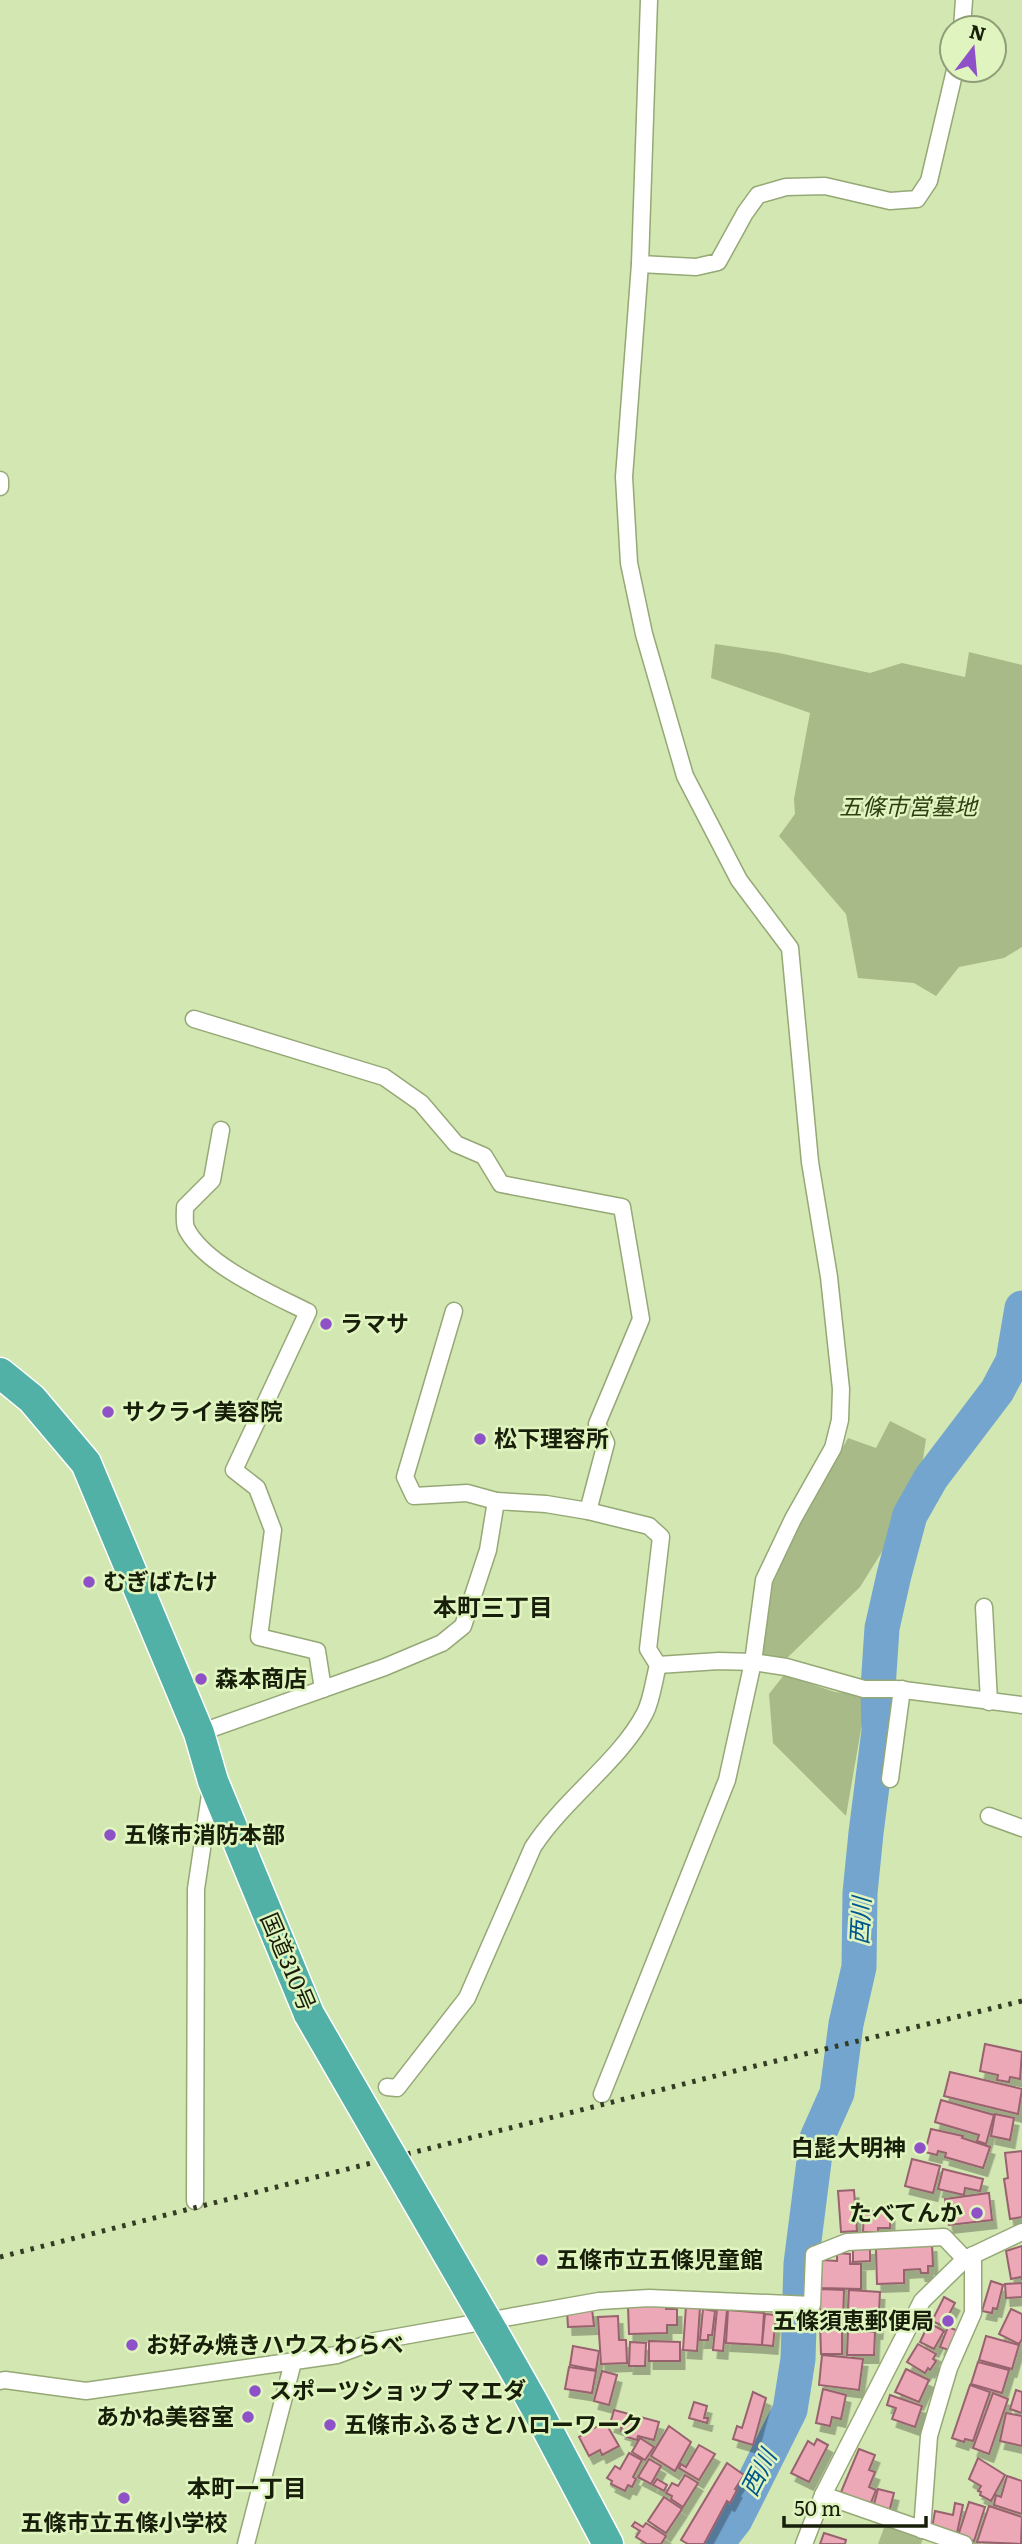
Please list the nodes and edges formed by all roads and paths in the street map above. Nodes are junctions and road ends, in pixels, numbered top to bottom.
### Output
1 (649, 0) edge
2 (952, 84) edge
3 (640, 264) junction
4 (0, 480) edge
5 (0, 487) edge
6 (194, 1019) dead end
7 (221, 1129) dead end
8 (454, 1311) dead end
9 (0, 1373) edge
10 (496, 1501) junction
11 (588, 1511) junction
12 (984, 1607) dead end
13 (753, 1662) junction
14 (658, 1665) junction
15 (323, 1689) junction
16 (899, 1689) junction
17 (989, 1702) junction
18 (1022, 1705) edge
19 (198, 1733) junction
20 (890, 1779) dead end
21 (213, 1781) junction
22 (989, 1816) dead end
23 (1022, 1828) edge
24 (387, 2087) dead end
25 (602, 2094) dead end
26 (195, 2201) dead end
27 (1022, 2232) edge
28 (969, 2257) junction
29 (293, 2362) junction
30 (0, 2381) edge
31 (823, 2495) junction
32 (922, 2530) junction
33 (246, 2544) edge
34 (608, 2544) edge
35 (804, 2544) edge
36 (964, 2544) edge

1 - 3 street
2 - 3 street
3 - 13 street
4 - 5 street
6 - 11 street
7 - 15 street
8 - 10 street
9 - 19 highway, 国道310号
10 - 11 street
10 - 15 street
11 - 14 street
12 - 17 street
13 - 14 street
13 - 16 street
13 - 25 street
14 - 24 street
15 - 19 street
16 - 17 street
16 - 20 street
17 - 18 street
19 - 21 highway, 国道310号
21 - 26 street
21 - 34 highway, 国道310号, bridge
22 - 23 street
27 - 28 street
28 - 29 street
28 - 31 street
28 - 32 street
29 - 30 street
29 - 33 street
31 - 32 street
31 - 35 street
32 - 36 street

